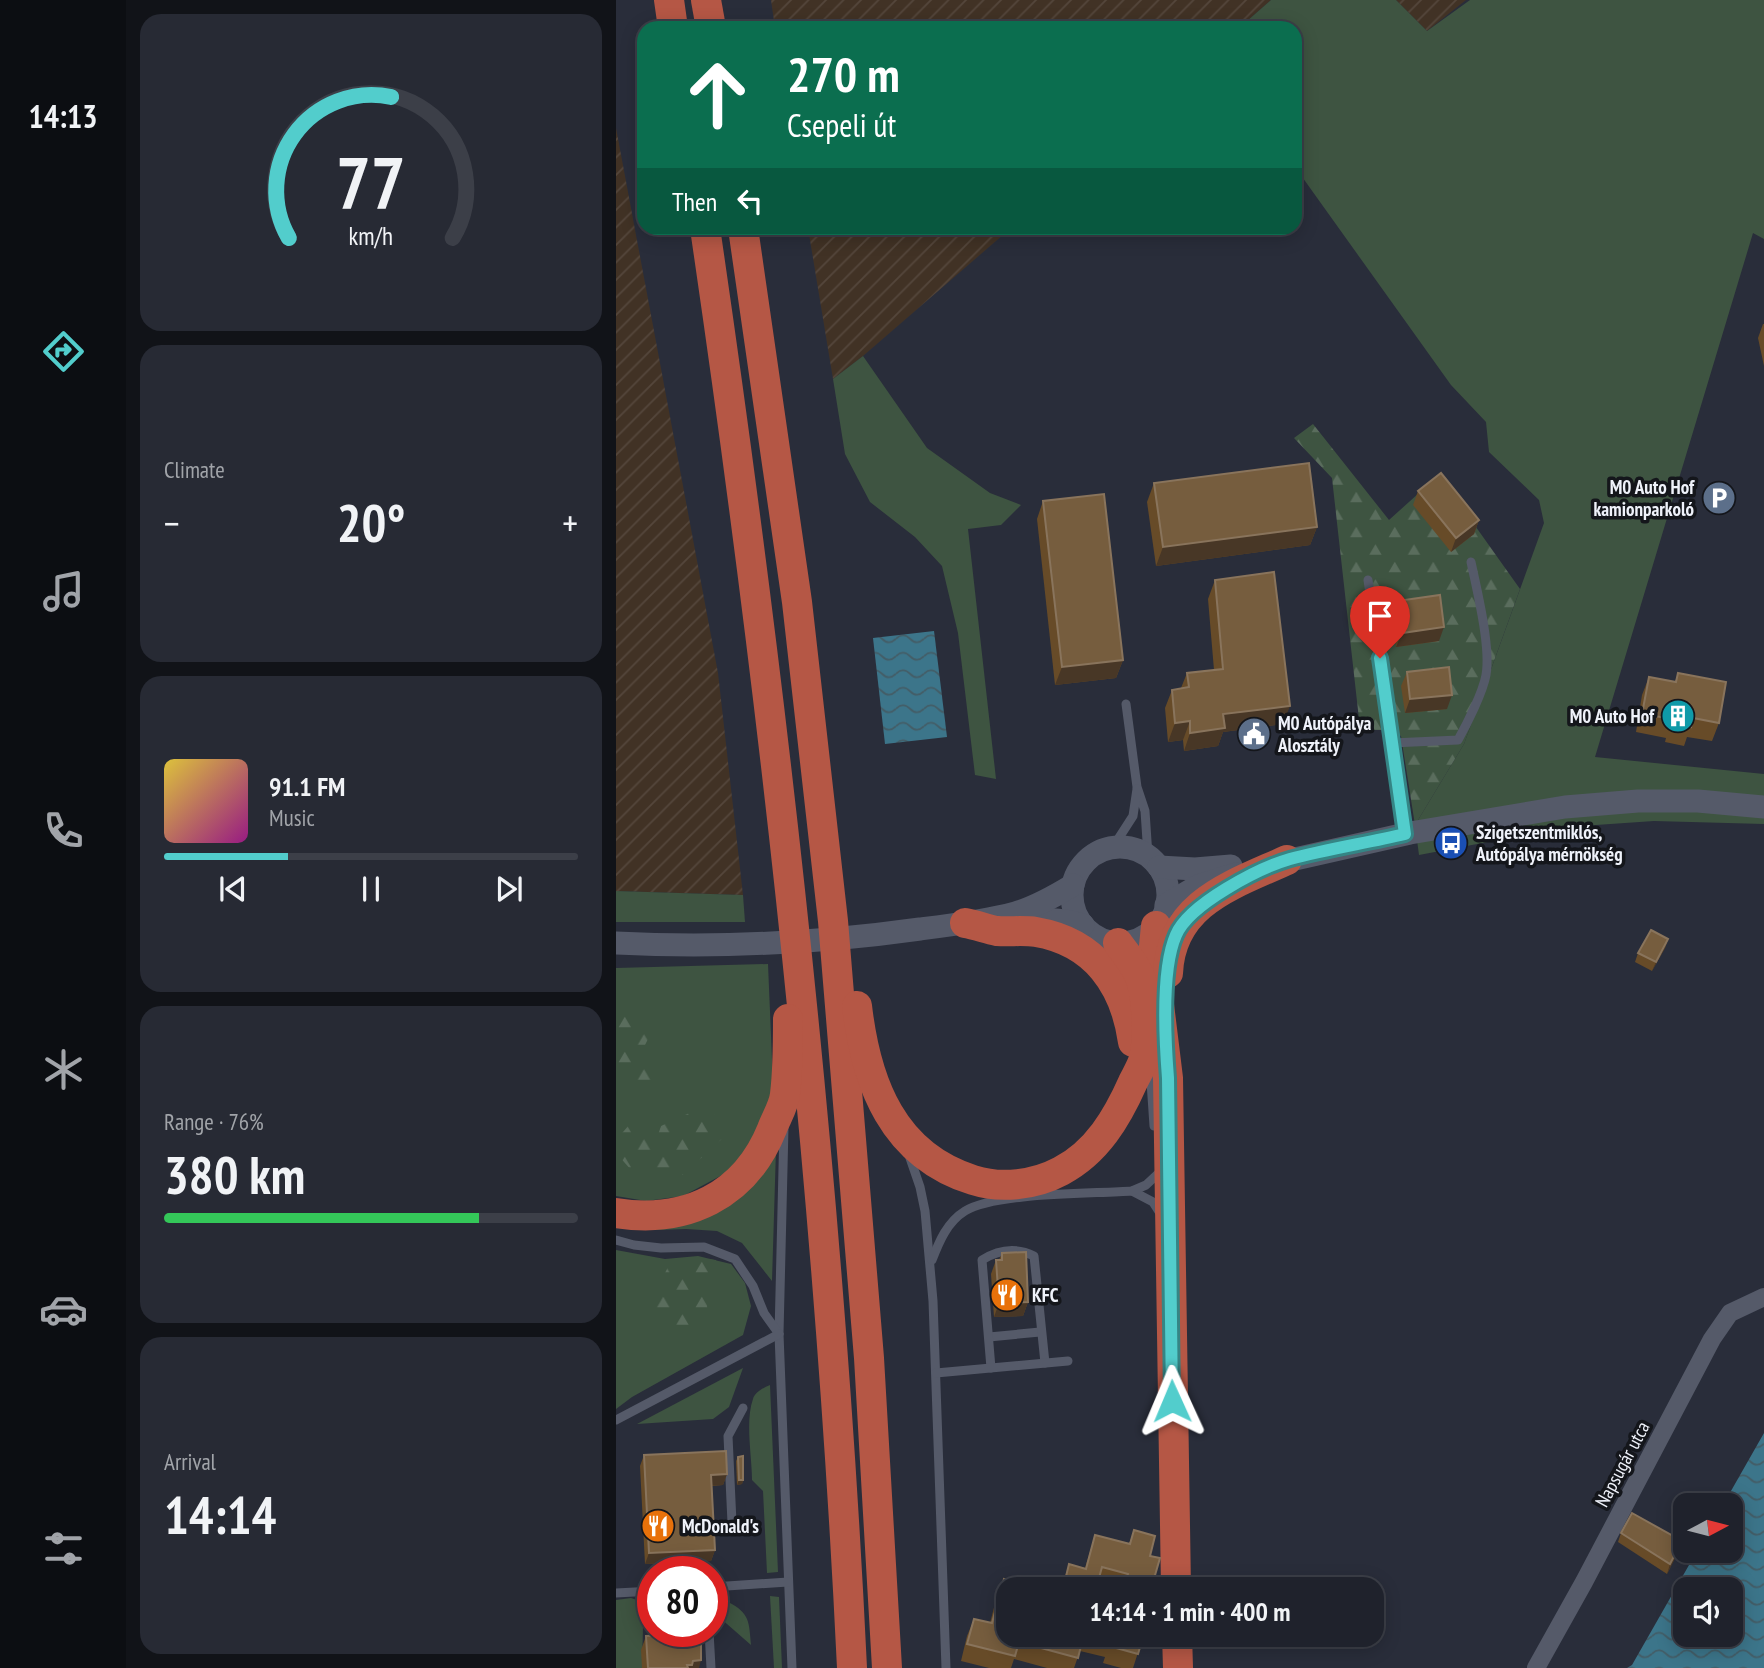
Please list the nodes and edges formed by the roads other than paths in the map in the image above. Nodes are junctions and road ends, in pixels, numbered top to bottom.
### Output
1 (668, 0) edge
2 (706, 0) edge
3 (672, 21) edge
4 (710, 21) edge
5 (706, 235) edge
6 (744, 235) edge
7 (1471, 562) dead end
8 (1368, 580) dead end
9 (1126, 704) dead end
10 (1392, 743) junction
11 (1138, 787) junction
12 (1764, 807) edge
13 (1405, 834) junction
14 (1113, 847) junction
15 (1287, 860) junction
16 (1154, 862) junction
17 (790, 882) junction
18 (1073, 885) junction
19 (1161, 916) junction
20 (833, 921) junction
21 (965, 923) junction
22 (1083, 925) junction
23 (616, 943) edge
24 (1118, 943) junction
25 (1155, 1037) junction
26 (1130, 1089) junction
27 (785, 1097) junction
28 (902, 1136) junction
29 (1160, 1150) junction
30 (1157, 1176) junction
31 (1158, 1187) dead end
32 (1132, 1191) junction
33 (1160, 1197) dead end
34 (616, 1213) edge
35 (1163, 1218) junction
36 (616, 1240) edge
37 (930, 1265) junction
38 (1170, 1296) junction
39 (1764, 1297) edge
40 (1040, 1332) junction
41 (779, 1334) junction
42 (989, 1337) junction
43 (1068, 1361) dead end
44 (1045, 1363) junction
45 (991, 1368) junction
46 (936, 1373) junction
47 (743, 1408) dead end
48 (616, 1420) edge
49 (748, 1527) dead end
50 (1176, 1577) edge
51 (788, 1582) junction
52 (728, 1586) edge
53 (637, 1592) edge
54 (616, 1593) edge
55 (710, 1647) edge
56 (1177, 1647) edge
57 (711, 1668) edge
58 (792, 1668) edge
59 (852, 1668) edge
60 (887, 1668) edge
61 (946, 1668) edge
62 (1178, 1668) edge
63 (1536, 1668) edge

1 - 3 highway
2 - 4 highway
5 - 17 highway
6 - 20 highway
7 - 10 lane
8 - 10 lane
9 - 11 lane
10 - 13 lane
11 - 14 lane
11 - 16 lane
12 - 13 street
13 - 15 street
14 - 16 street
14 - 18 street
15 - 16 street
15 - 19 street
15 - 25 highway
16 - 19 street
17 - 27 highway
17 - 59 highway
18 - 21 street
18 - 22 street
19 - 24 street
19 - 25 highway
20 - 28 highway
20 - 60 highway
21 - 22 street
21 - 23 street
21 - 26 highway
22 - 24 street
24 - 25 highway
25 - 26 highway
25 - 29 highway
26 - 28 highway
27 - 34 highway
27 - 41 lane
28 - 37 lane
29 - 30 lane
29 - 30 lane
29 - 38 highway
30 - 31 lane
30 - 32 lane
32 - 35 lane
32 - 37 lane
33 - 35 lane
35 - 38 lane
36 - 41 lane
37 - 46 lane
38 - 50 highway
39 - 63 street, Napsugár utca
40 - 42 lane
40 - 42 lane
40 - 44 lane
41 - 48 lane
41 - 51 lane
42 - 45 lane
43 - 44 lane
44 - 45 lane
45 - 46 lane
46 - 61 lane
47 - 49 lane
51 - 52 lane
51 - 58 lane
53 - 54 lane
55 - 57 lane
56 - 62 highway

